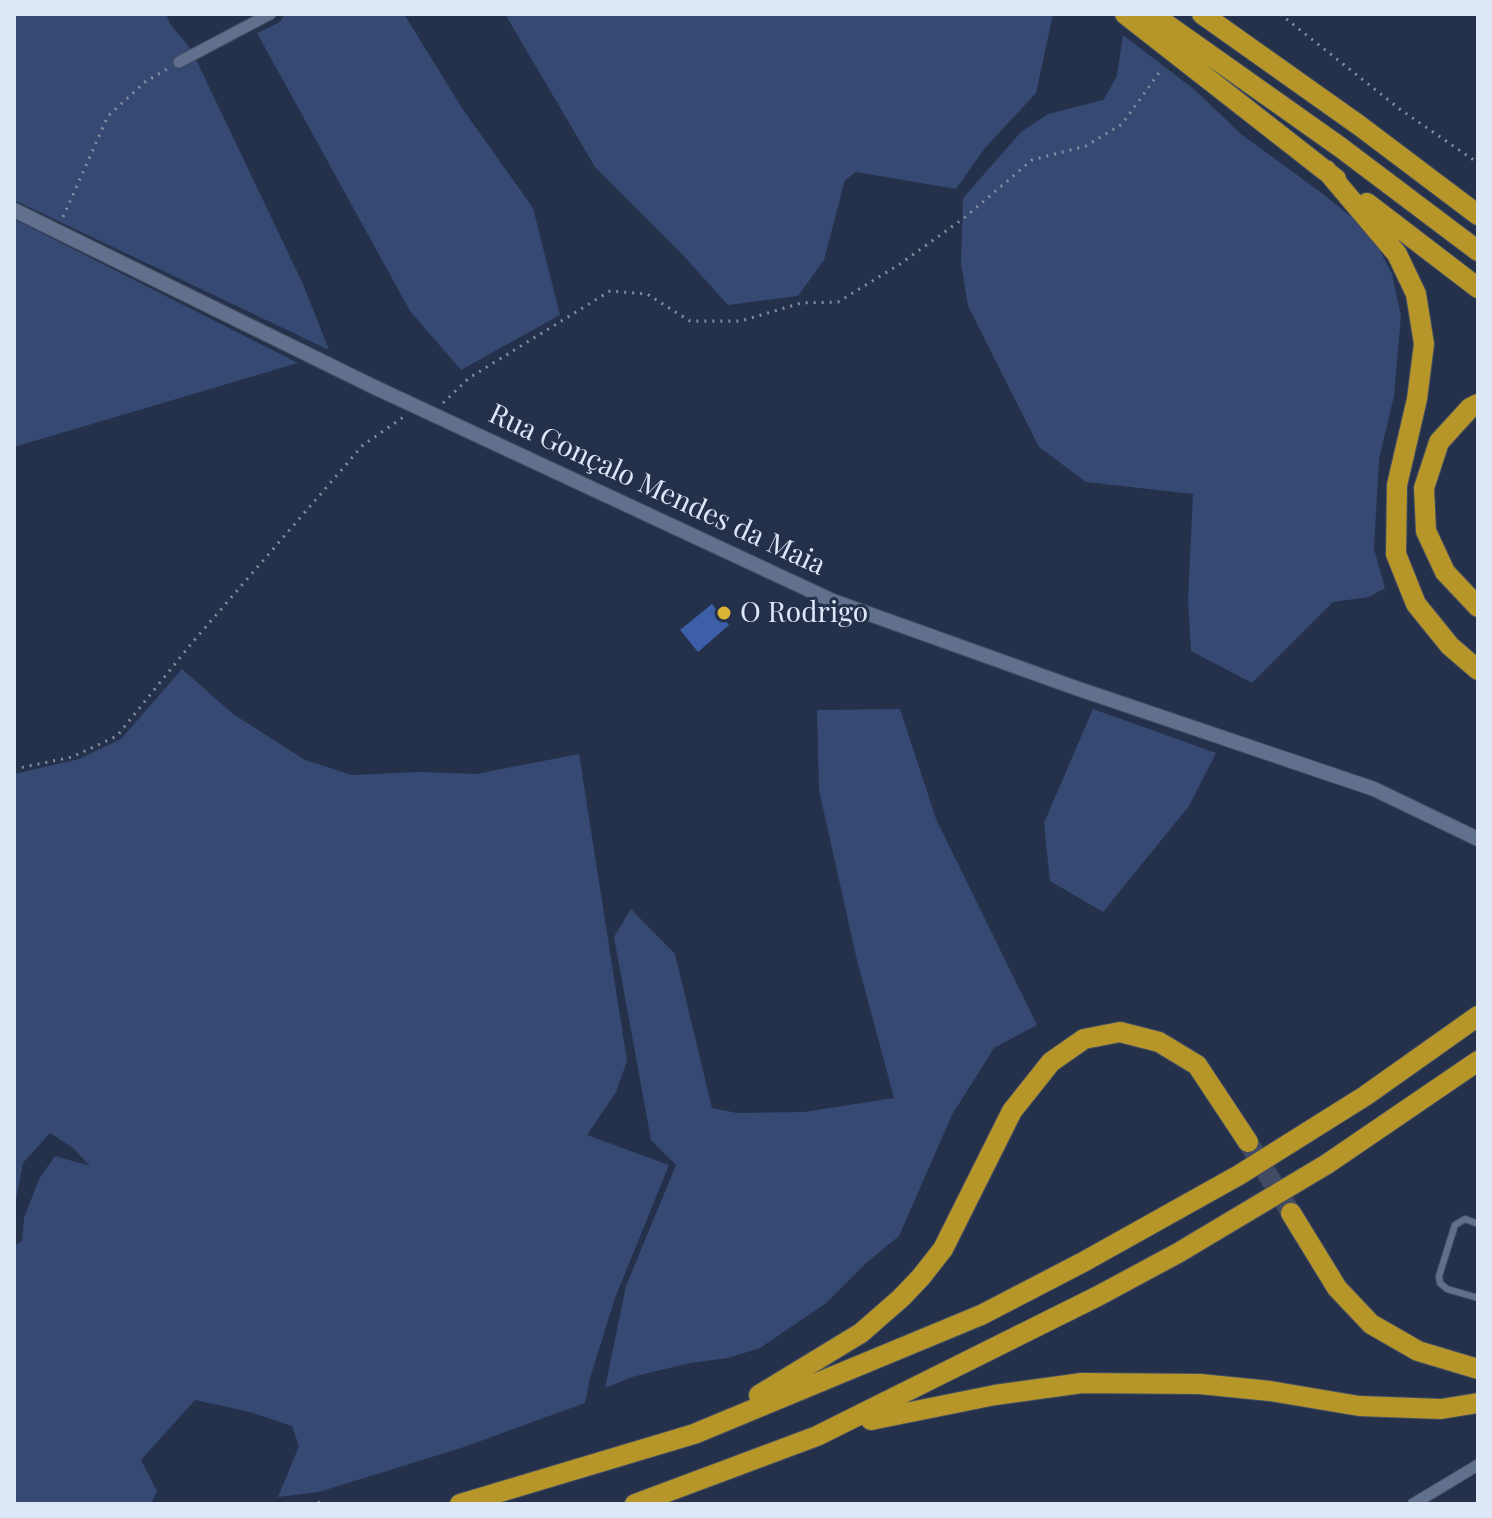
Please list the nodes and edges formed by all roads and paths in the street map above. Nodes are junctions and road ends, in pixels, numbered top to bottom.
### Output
1 (270, 14) edge
2 (1125, 14) edge
3 (1152, 14) edge
4 (1202, 14) edge
5 (1280, 14) edge
6 (179, 62) joint
7 (1161, 70) dead end
8 (1478, 163) edge
9 (1326, 170) junction
10 (14, 210) edge
11 (1478, 215) edge
12 (57, 231) junction
13 (1478, 251) edge
14 (1478, 288) edge
15 (1478, 404) edge
16 (425, 410) junction
17 (1478, 607) edge
18 (1478, 670) edge
19 (14, 769) edge
20 (1478, 839) edge
21 (1478, 1016) edge
22 (1478, 1061) edge
23 (1248, 1142) tunnel mouth
24 (1291, 1213) tunnel mouth
25 (1478, 1224) edge
26 (1478, 1298) edge
27 (1478, 1369) edge
28 (1478, 1403) edge
29 (694, 1434) junction
30 (817, 1436) junction
31 (1478, 1465) edge
32 (321, 1502) dead end
33 (310, 1504) edge
34 (460, 1504) edge
35 (635, 1504) edge
36 (1413, 1504) edge

1 - 6 street
2 - 9 highway
3 - 13 highway
4 - 11 highway
5 - 8 path
6 - 12 path
7 - 16 path
9 - 14 highway
9 - 18 highway
10 - 12 street, Rua Gonçalo Mendes da Maia
12 - 16 street, Rua Gonçalo Mendes da Maia
15 - 17 highway
16 - 19 path
16 - 20 street, Rua Gonçalo Mendes da Maia
21 - 29 highway
22 - 30 highway
23 - 29 highway
24 - 27 highway
25 - 26 lane
28 - 30 highway
29 - 34 highway
30 - 35 highway
31 - 36 street
32 - 33 path

